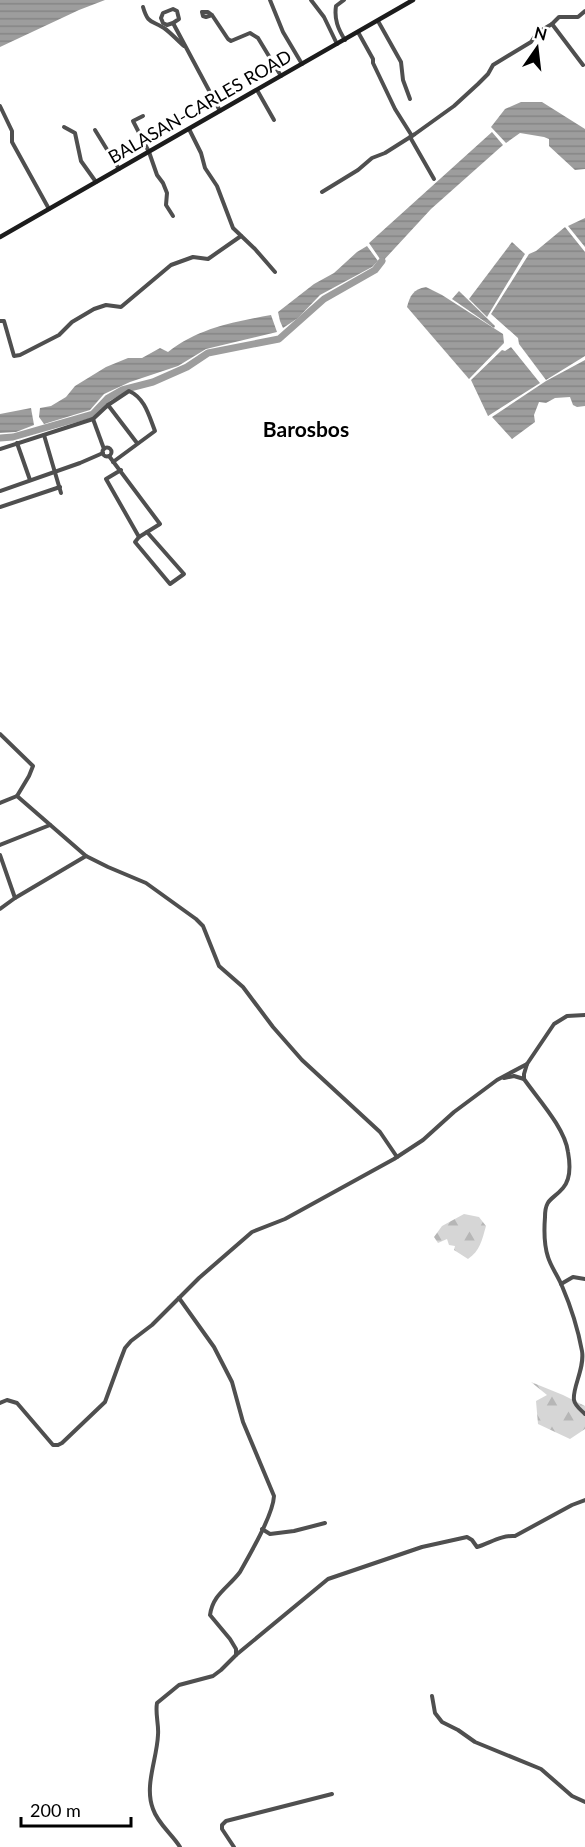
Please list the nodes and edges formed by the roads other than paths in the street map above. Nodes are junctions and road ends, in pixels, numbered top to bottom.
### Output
1 (270, 0) edge
2 (311, 0) edge
3 (344, 0) edge
4 (413, 0) edge
5 (143, 7) dead end
6 (585, 11) edge
7 (212, 15) dead end
8 (378, 21) junction
9 (173, 23) junction
10 (552, 24) junction
11 (358, 32) junction
12 (345, 40) junction
13 (337, 45) junction
14 (187, 48) junction
15 (302, 64) junction
16 (583, 65) dead end
17 (281, 76) junction
18 (257, 90) junction
19 (410, 99) dead end
20 (0, 106) edge
21 (220, 111) junction
22 (143, 116) dead end
23 (274, 120) dead end
24 (64, 127) dead end
25 (189, 129) junction
26 (95, 130) dead end
27 (411, 137) junction
28 (149, 152) junction
29 (119, 169) junction
30 (434, 179) dead end
31 (96, 182) junction
32 (322, 192) dead end
33 (49, 209) junction
34 (173, 216) dead end
35 (241, 236) junction
36 (0, 237) edge
37 (275, 272) dead end
38 (0, 321) edge
39 (108, 405) junction
40 (93, 419) junction
41 (44, 435) junction
42 (17, 442) junction
43 (137, 443) junction
44 (0, 449) edge
45 (104, 451) junction
46 (109, 456) junction
47 (113, 462) junction
48 (121, 470) junction
49 (55, 472) junction
50 (30, 480) junction
51 (60, 487) junction
52 (0, 491) edge
53 (62, 493) dead end
54 (0, 507) edge
55 (147, 532) junction
56 (139, 537) junction
57 (0, 734) edge
58 (17, 796) junction
59 (0, 803) edge
60 (50, 825) junction
61 (0, 845) edge
62 (0, 855) edge
63 (86, 856) junction
64 (15, 898) junction
65 (0, 909) edge
66 (585, 1015) edge
67 (527, 1064) junction
68 (524, 1079) junction
69 (497, 1080) junction
70 (397, 1157) junction
71 (585, 1279) edge
72 (561, 1284) junction
73 (179, 1298) junction
74 (0, 1403) edge
75 (585, 1414) edge
76 (585, 1500) edge
77 (325, 1523) dead end
78 (262, 1529) junction
79 (236, 1655) junction
80 (432, 1696) dead end
81 (332, 1794) dead end
82 (585, 1802) edge
83 (180, 1847) edge
84 (234, 1847) edge

1 - 15 street
2 - 13 street
3 - 12 street
4 - 8 main road, BALASAN-CARLES ROAD
5 - 14 street
6 - 10 street
7 - 17 street
8 - 11 main road, BALASAN-CARLES ROAD
8 - 19 street
9 - 9 street
9 - 14 street
10 - 16 street
10 - 27 street
11 - 12 main road, BALASAN-CARLES ROAD
11 - 27 street
12 - 13 main road, BALASAN-CARLES ROAD
13 - 15 main road, BALASAN-CARLES ROAD
14 - 21 street
15 - 17 main road, BALASAN-CARLES ROAD
17 - 18 main road, BALASAN-CARLES ROAD
18 - 21 main road, BALASAN-CARLES ROAD
18 - 23 street
20 - 33 street
21 - 25 main road, BALASAN-CARLES ROAD
22 - 28 street
24 - 31 street
25 - 28 main road, BALASAN-CARLES ROAD
25 - 35 street
26 - 29 street
27 - 30 street
27 - 32 street
28 - 29 main road, BALASAN-CARLES ROAD
28 - 34 street
29 - 31 main road, BALASAN-CARLES ROAD
31 - 33 main road, BALASAN-CARLES ROAD
33 - 36 main road, BALASAN-CARLES ROAD
35 - 37 street
35 - 38 street
39 - 40 street
39 - 43 street
39 - 43 street
40 - 41 street
40 - 45 street
41 - 42 street
41 - 49 street
42 - 44 street
42 - 50 street
43 - 47 street
45 - 46 street
45 - 46 street
45 - 49 street
46 - 47 street
47 - 48 street
48 - 55 street
48 - 56 street
49 - 50 street
49 - 51 street
50 - 52 street
51 - 53 street
51 - 54 street
55 - 56 street
55 - 56 street
57 - 58 street
58 - 59 street
58 - 60 street
60 - 61 street
60 - 63 street
62 - 64 street
63 - 64 street
63 - 70 street
64 - 65 street
66 - 67 street
67 - 68 street
67 - 69 street
68 - 69 street
68 - 72 street
69 - 70 street
70 - 73 street
71 - 72 street
72 - 75 street
73 - 74 street
73 - 78 street
76 - 79 street
77 - 78 street
78 - 79 street
79 - 83 street
80 - 82 street
81 - 84 street

